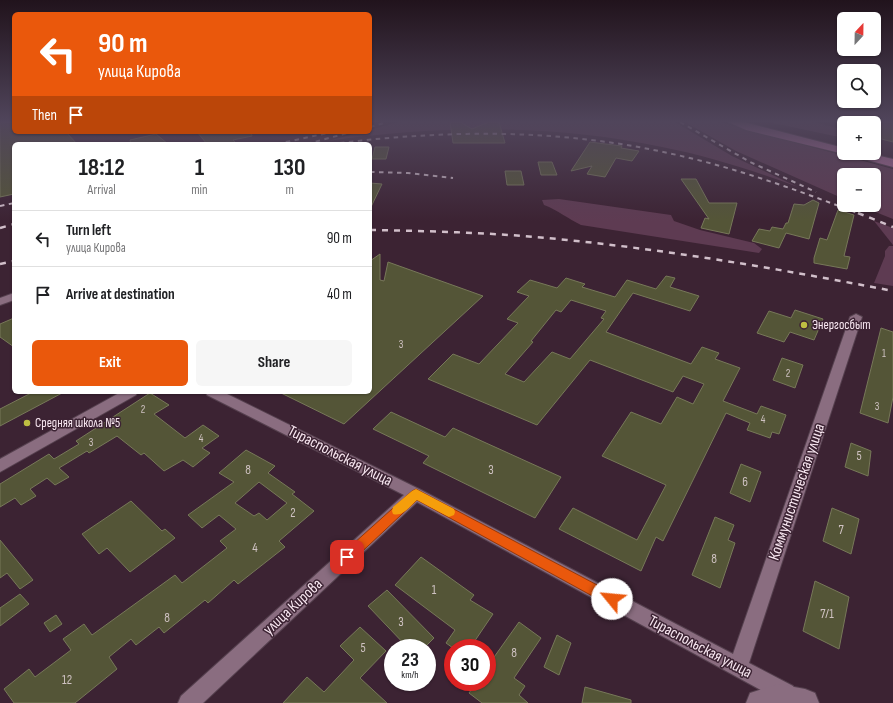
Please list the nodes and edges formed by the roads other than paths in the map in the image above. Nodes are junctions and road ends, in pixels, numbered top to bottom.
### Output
1 (881, 159) edge
2 (893, 162) edge
3 (12, 297) edge
4 (0, 302) edge
5 (856, 317) dead end
6 (126, 394) edge
7 (216, 394) edge
8 (0, 466) edge
9 (416, 494) junction
10 (738, 667) junction
11 (188, 703) edge
12 (760, 703) edge
13 (804, 703) edge

1 - 2 main road
3 - 4 street
5 - 10 street, Коммунистическая улица
6 - 8 street
7 - 9 street, Тираспольская улица
9 - 10 street, Тираспольская улица
9 - 11 street, улица Кирова
10 - 13 street, Тираспольская улица
12 - 13 main road

